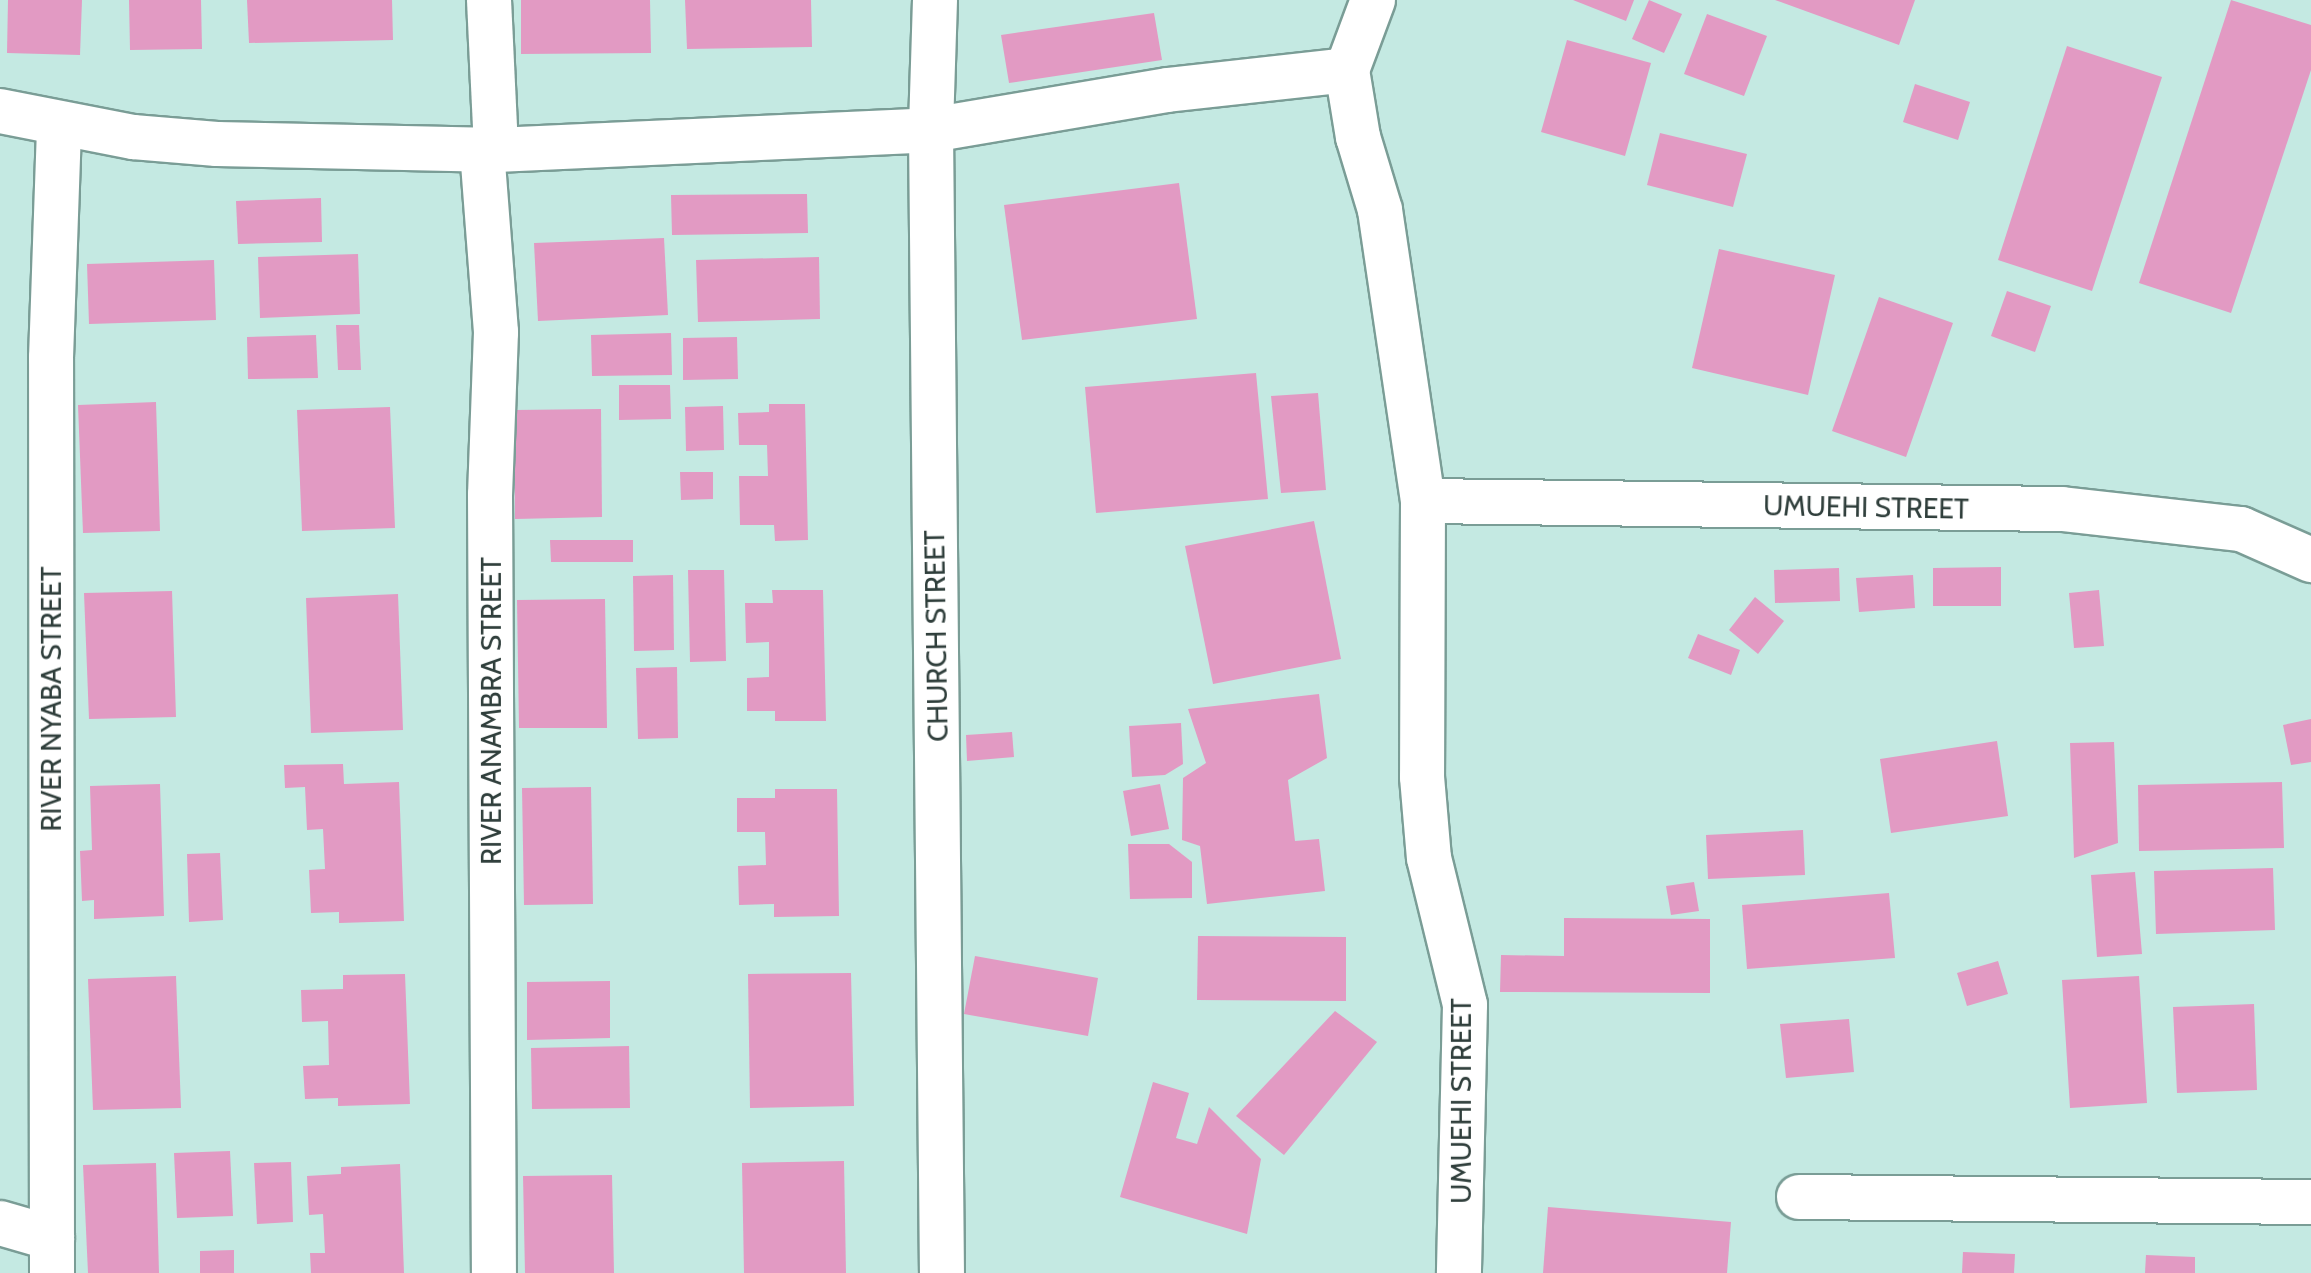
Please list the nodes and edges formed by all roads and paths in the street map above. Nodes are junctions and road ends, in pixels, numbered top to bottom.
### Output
1 (489, 0) edge
2 (935, 0) edge
3 (1373, 0) edge
4 (1347, 70) junction
5 (0, 111) edge
6 (59, 125) junction
7 (931, 130) junction
8 (489, 150) junction
9 (1423, 501) junction
10 (2308, 556) edge
11 (1799, 1197) dead end
12 (2311, 1202) edge
13 (0, 1223) edge
14 (52, 1256) edge
15 (494, 1273) edge
16 (942, 1273) edge
17 (1459, 1273) edge

1 - 8 street, RIVER ANAMBRA STREET
2 - 7 street, CHURCH STREET
3 - 4 street, UMUEHI STREET
4 - 7 street
4 - 9 street, UMUEHI STREET
5 - 6 street
6 - 8 street
6 - 14 street, RIVER NYABA STREET
7 - 8 street
7 - 16 street, CHURCH STREET
8 - 15 street, RIVER ANAMBRA STREET
9 - 10 street, UMUEHI STREET
9 - 17 street, UMUEHI STREET
11 - 12 street
13 - 14 street

